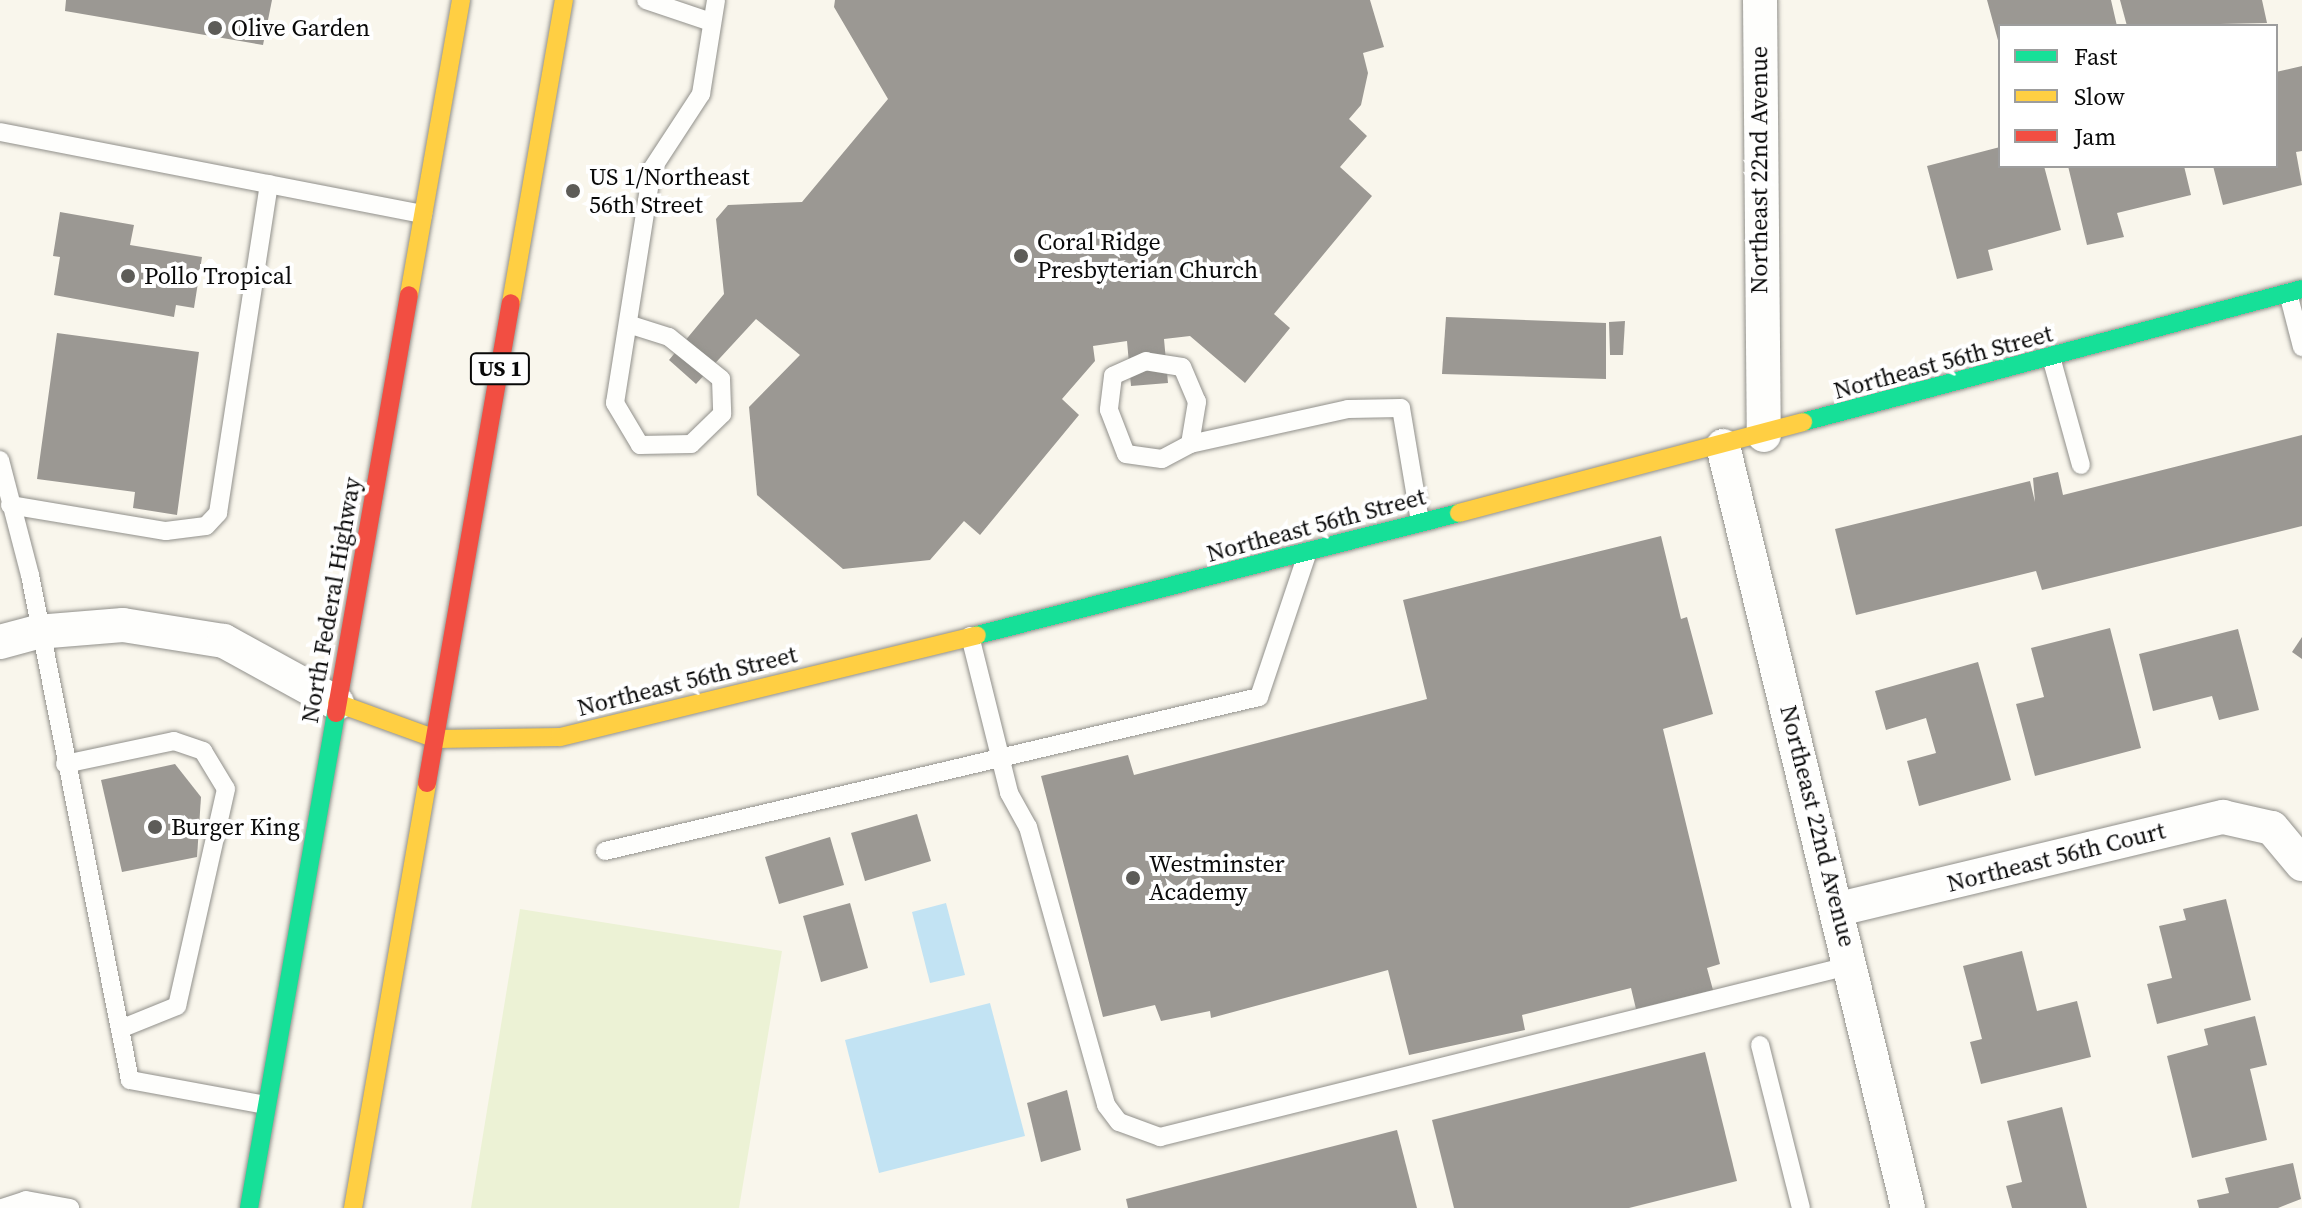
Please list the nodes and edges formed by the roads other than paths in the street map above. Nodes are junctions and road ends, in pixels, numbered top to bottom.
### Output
1 (461, 0) edge
2 (564, 0) edge
3 (646, 0) edge
4 (716, 0) edge
5 (1760, 0) edge
6 (711, 22) junction
7 (0, 132) edge
8 (269, 184) junction
9 (423, 214) junction
10 (2295, 291) edge
11 (628, 324) junction
12 (2302, 347) edge
13 (2051, 357) junction
14 (1764, 435) junction
15 (1190, 444) junction
16 (1723, 446) junction
17 (0, 460) edge
18 (2081, 465) dead end
19 (10, 505) junction
20 (1420, 522) junction
21 (1307, 554) junction
22 (37, 632) junction
23 (970, 636) junction
24 (0, 642) edge
25 (337, 703) junction
26 (436, 739) junction
27 (1000, 760) junction
28 (65, 764) junction
29 (605, 851) dead end
30 (2302, 864) edge
31 (1839, 909) junction
32 (1852, 965) junction
33 (120, 1029) junction
34 (1760, 1045) dead end
35 (266, 1105) junction
36 (2, 1208) edge
37 (70, 1208) edge
38 (249, 1208) edge
39 (353, 1208) edge
40 (1801, 1208) edge
41 (1908, 1208) edge

1 - 9 main road, North Federal Highway
2 - 26 main road, US 1
3 - 6 lane
4 - 6 lane
5 - 14 street, Northeast 22nd Avenue
6 - 11 lane
7 - 8 lane
8 - 9 lane
8 - 19 lane
9 - 25 main road, North Federal Highway
10 - 12 lane
10 - 13 main road, Northeast 56th Street
11 - 11 lane
13 - 14 main road, Northeast 56th Street
13 - 18 lane
14 - 16 main road, Northeast 56th Street
15 - 15 lane
15 - 20 lane
16 - 20 main road, Northeast 56th Street
16 - 31 street, Northeast 22nd Avenue
17 - 19 lane
19 - 22 lane
20 - 21 main road, Northeast 56th Street
21 - 23 main road, Northeast 56th Street
21 - 27 lane
22 - 24 street
22 - 25 street
22 - 28 lane
23 - 26 main road, Northeast 56th Street
23 - 27 lane
25 - 26 main road, Northeast 56th Street
25 - 35 main road, North Federal Highway
26 - 39 main road, US 1
27 - 29 lane
27 - 32 lane
28 - 33 lane
28 - 33 lane
30 - 31 street, Northeast 56th Court
31 - 32 street, Northeast 22nd Avenue
32 - 41 street, Northeast 22nd Avenue
33 - 35 lane
34 - 40 lane
35 - 38 main road, North Federal Highway
36 - 37 lane

